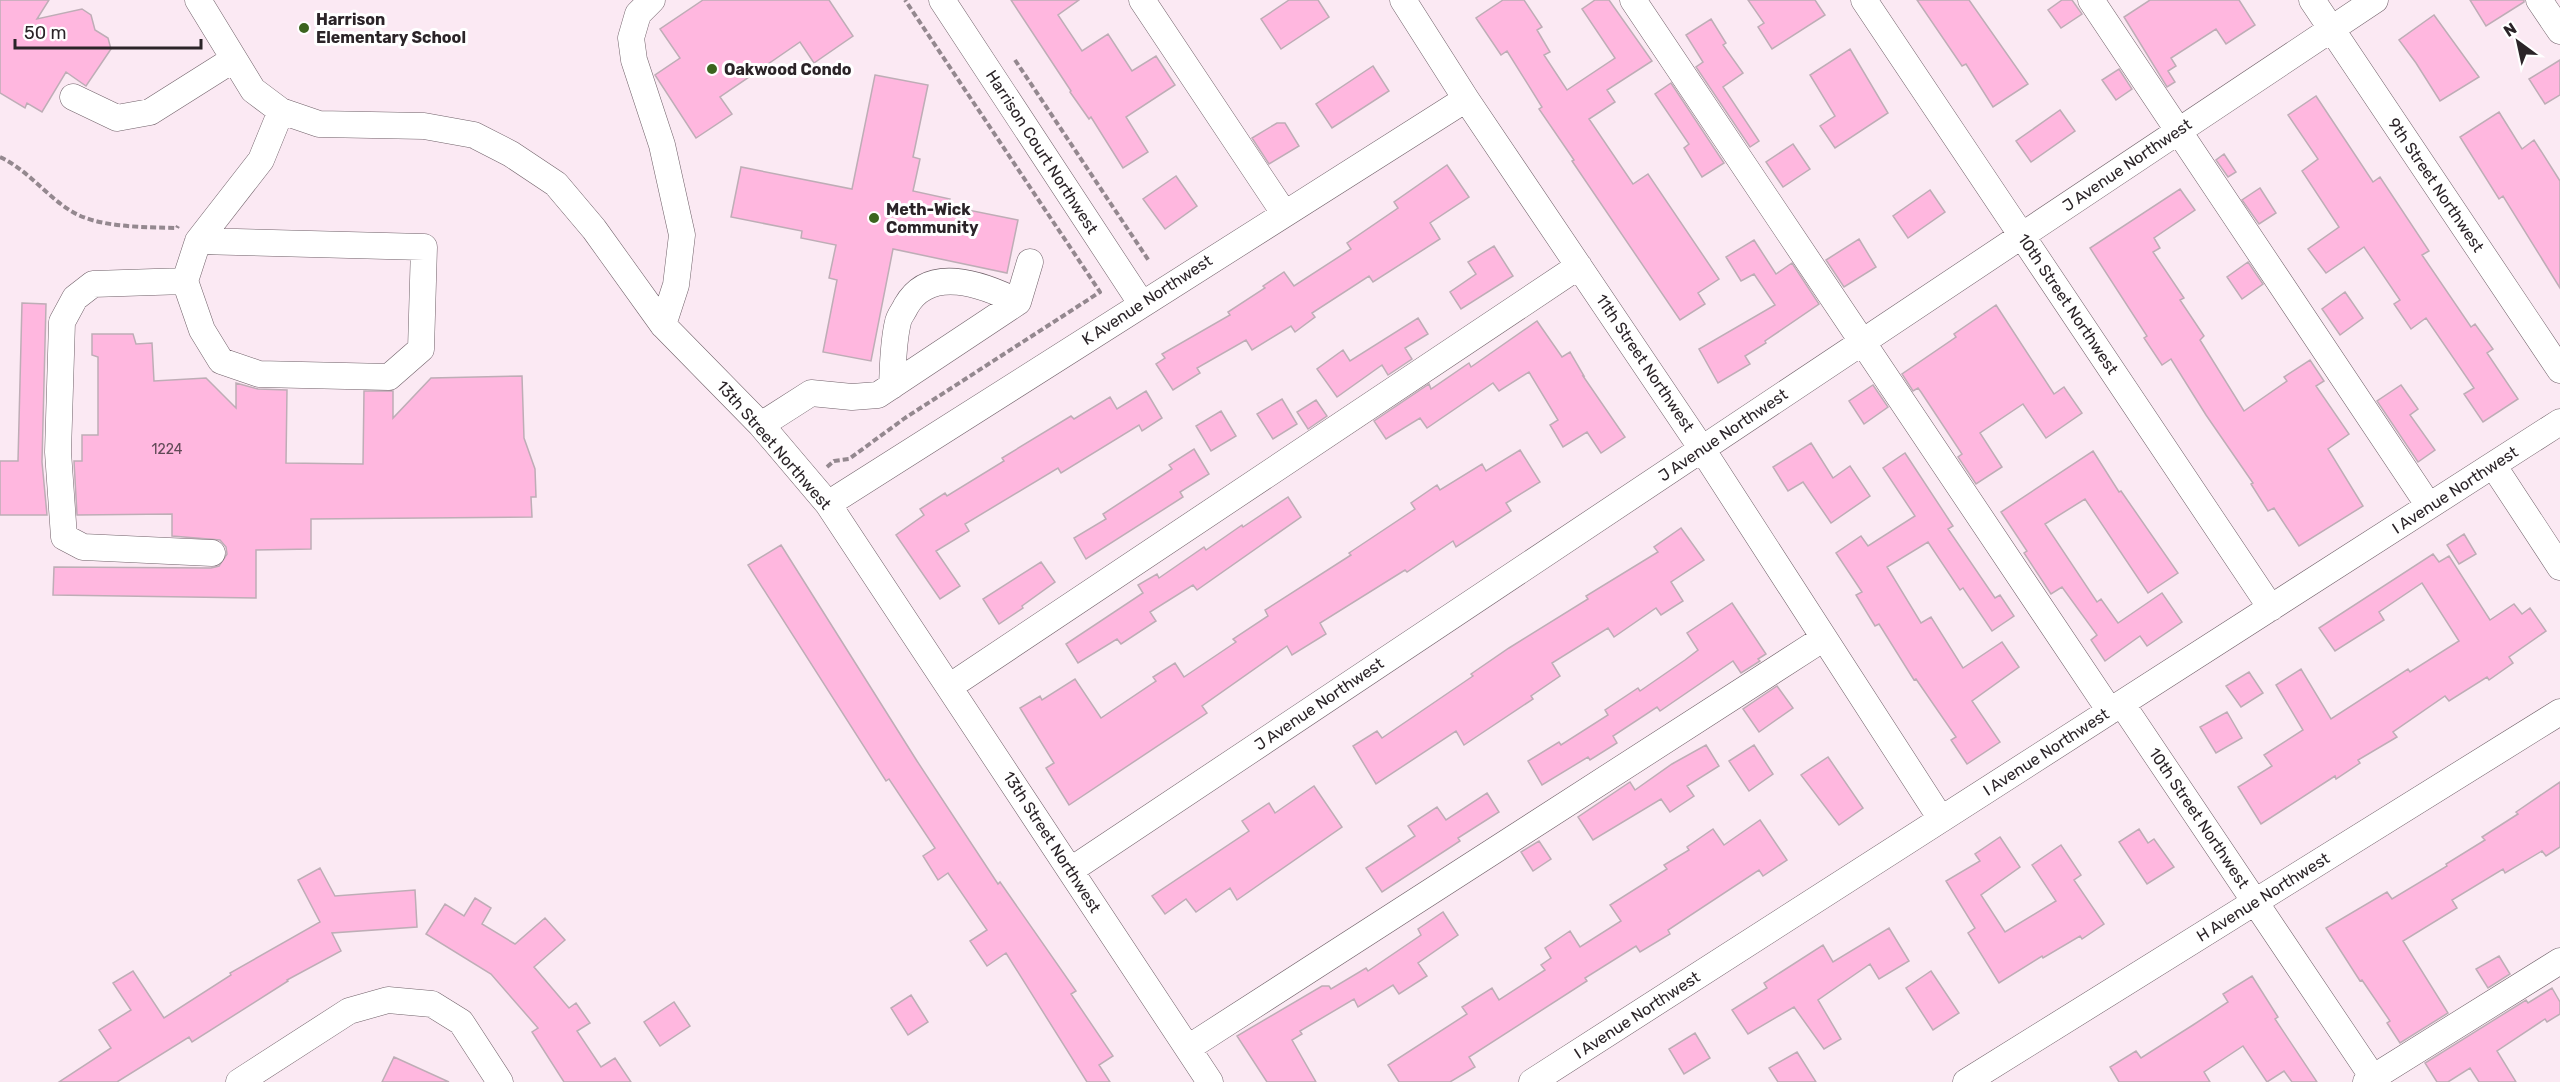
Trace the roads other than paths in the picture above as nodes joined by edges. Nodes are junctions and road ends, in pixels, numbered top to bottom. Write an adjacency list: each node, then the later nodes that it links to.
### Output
1 (198, 0): 14 (street, 13th Street Northwest)
2 (652, 0): 27 (street)
3 (942, 0): 26 (street, Harrison Court Northwest)
4 (1142, 0): 19 (street)
5 (1633, 0): 28 (street, 10th Street Northwest)
6 (1864, 0): 20 (street, 10th Street Northwest)
7 (2091, 0): 18 (street)
8 (2312, 0): 12 (street, 9th Street Northwest)
9 (2375, 0): 12 (street, J Avenue Northwest)
10 (2539, 0): 13 (street)
11 (1412, 3): 16 (street, 11th Street Northwest)
12 (2331, 29): 18 (street, J Avenue Northwest); 29 (street, 9th Street Northwest)
13 (2560, 31)
14 (234, 59): 15 (street); 17 (street, 13th Street Northwest)
15 (73, 98)
16 (1466, 99): 19 (street, K Avenue Northwest); 23 (street, 11th Street Northwest)
17 (281, 111): 21 (street); 27 (street, 13th Street Northwest)
18 (2178, 132): 20 (street, J Avenue Northwest); 36 (street)
19 (1284, 213): 26 (street, K Avenue Northwest)
20 (2022, 236): 28 (street, J Avenue Northwest); 39 (street, 10th Street Northwest)
21 (198, 241): 24 (street); 24 (street)
22 (1030, 262): 25 (street)
23 (1579, 266): 33 (street, 11th Street Northwest); 41 (street)
24 (185, 281): 37 (street)
25 (1018, 302): 30 (street); 30 (street)
26 (1141, 303): 35 (street, K Avenue Northwest)
27 (663, 325): 32 (street, 13th Street Northwest)
28 (1863, 342): 33 (street, J Avenue Northwest); 42 (street, 10th Street Northwest)
29 (2560, 370)
30 (892, 386): 32 (street)
31 (2560, 422): 34 (street, I Avenue Northwest)
32 (761, 425): 35 (street, 13th Street Northwest)
33 (1702, 449): 40 (street, 11th Street Northwest); 45 (street, J Avenue Northwest)
34 (2493, 465): 36 (street, I Avenue Northwest); 38 (street)
35 (828, 504): 41 (street, 13th Street Northwest)
36 (2429, 506): 39 (street, I Avenue Northwest)
37 (212, 553)
38 (2560, 567)
39 (2271, 608): 42 (street, I Avenue Northwest)
40 (1824, 638): 44 (street, 11th Street Northwest); 48 (street)
41 (949, 687): 45 (street, 13th Street Northwest)
42 (2116, 707): 44 (street, I Avenue Northwest); 46 (street, 10th Street Northwest)
43 (2560, 712): 46 (street, H Avenue Northwest)
44 (1941, 819): 53 (street, I Avenue Northwest)
45 (1071, 870): 48 (street, 13th Street Northwest)
46 (2255, 902): 49 (street, 10th Street Northwest); 54 (street, H Avenue Northwest)
47 (2560, 961): 49 (street)
48 (1188, 1048): 52 (street, 13th Street Northwest)
49 (2372, 1080)
50 (239, 1082): 51 (street)
51 (500, 1082)
52 (1210, 1082)
53 (1532, 1082)
54 (1966, 1082)

